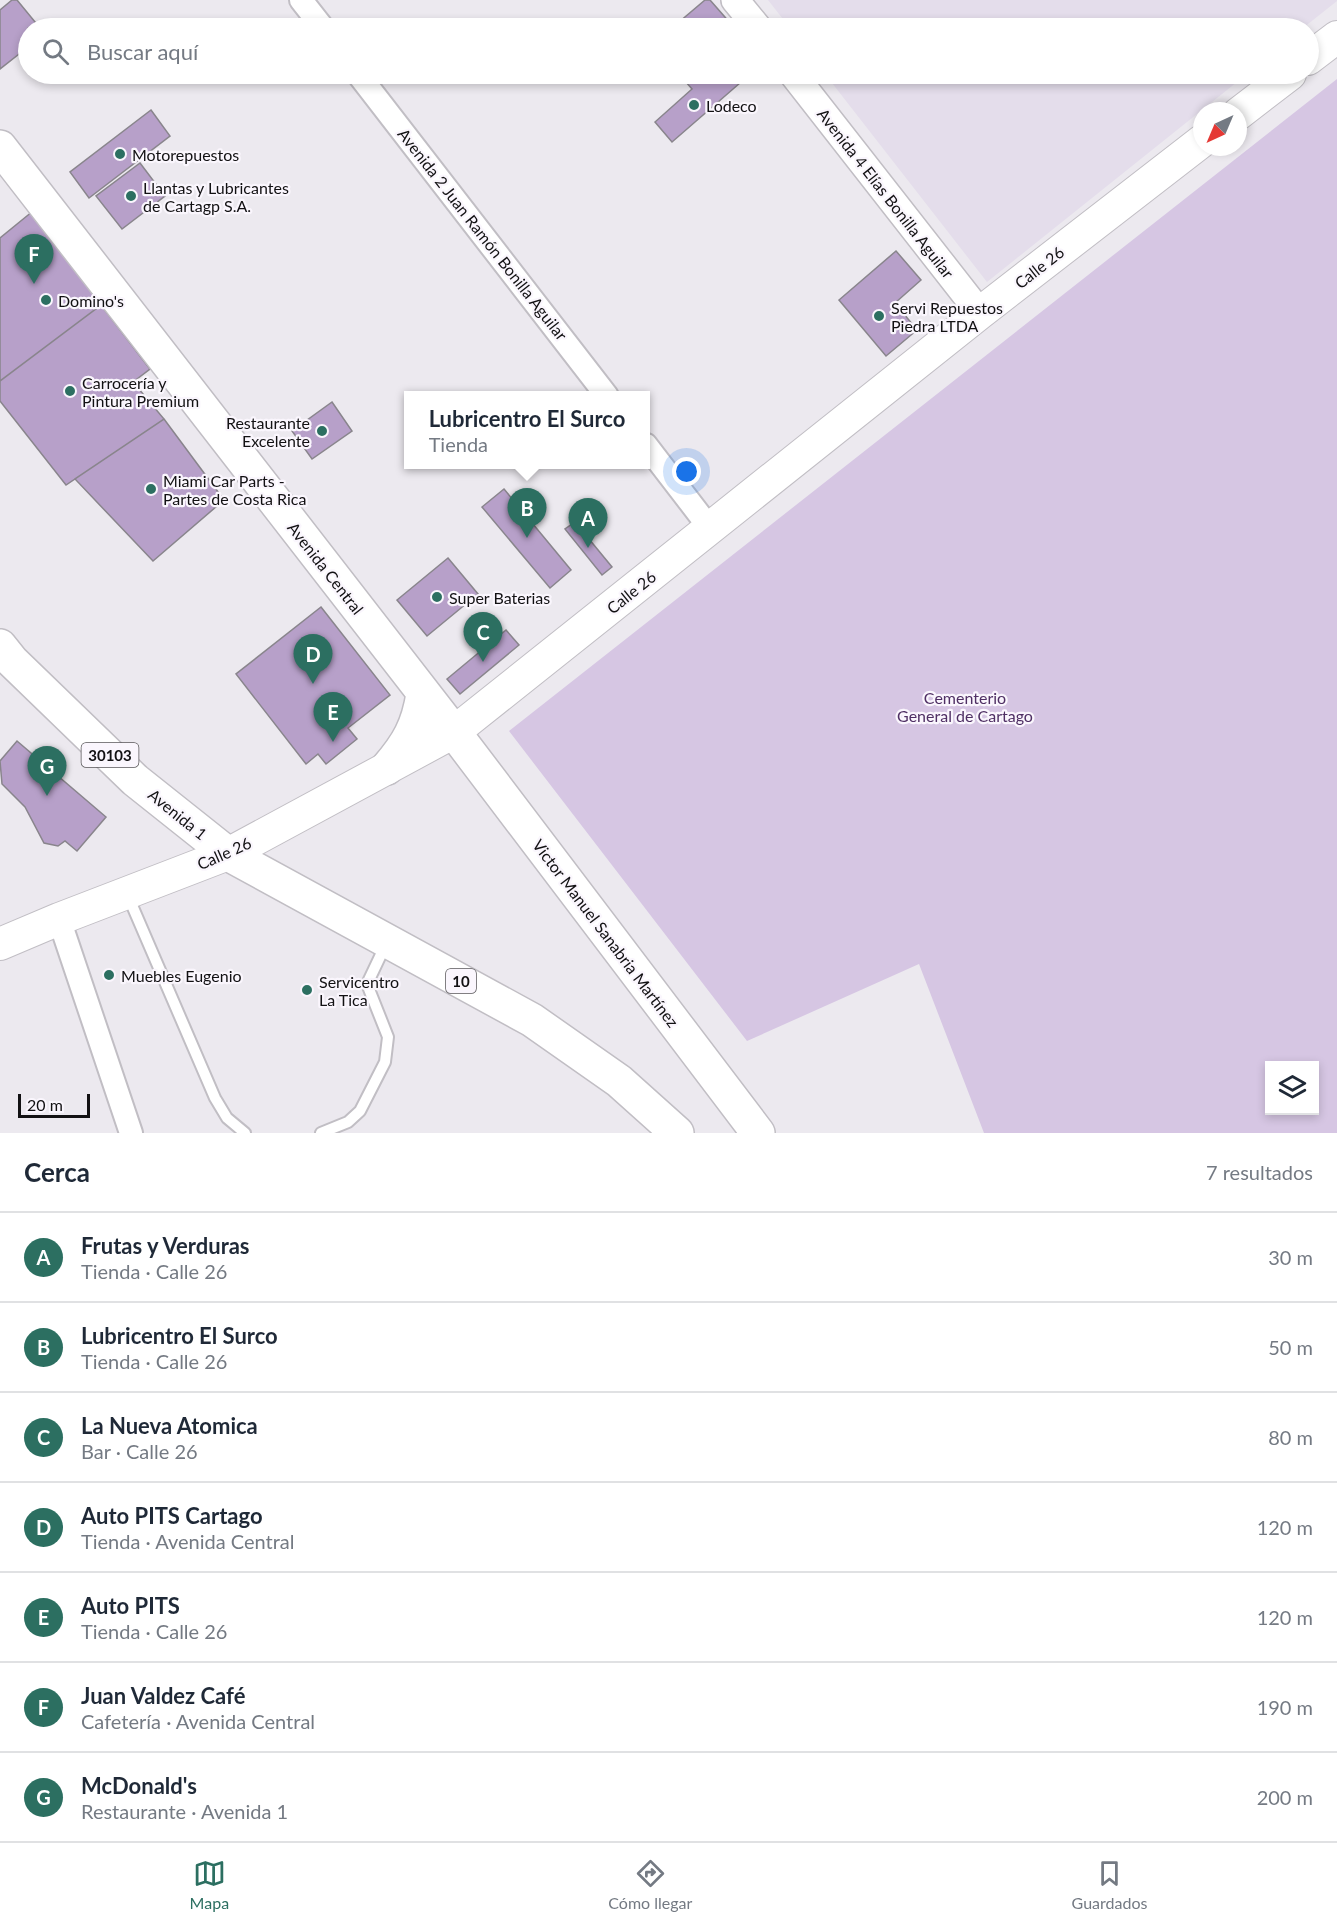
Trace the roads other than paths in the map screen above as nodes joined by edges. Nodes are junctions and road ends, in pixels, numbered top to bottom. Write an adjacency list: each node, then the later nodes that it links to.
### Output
1 (301, 0): 3 (street)
2 (735, 0): 4 (street)
3 (315, 18)
4 (750, 18)
5 (1337, 37): 6 (main road)
6 (1319, 51)
7 (366, 84): 14 (street, Avenida 2 Juan Ramón Bonilla Aguilar)
8 (801, 84): 13 (street, Avenida 4 Elías Bonilla Aguilar)
9 (1277, 84): 10 (main road)
10 (1247, 107)
11 (0, 147): 18 (main road, Avenida Central)
12 (1193, 148): 13 (main road, Calle 26)
13 (980, 313): 16 (main road, Calle 26)
14 (604, 391)
15 (650, 451): 16 (street)
16 (710, 527): 19 (main road, Calle 26)
17 (0, 646): 21 (main road, Avenida 1 / 30103)
18 (423, 694): 19 (main road, Avenida Central); 20 (main road)
19 (454, 732): 20 (main road, Calle 26); 30 (main road, Victor Manuel Sanabria Martínez)
20 (387, 768): 21 (main road, Calle 26)
21 (228, 854): 22 (main road, Calle 26); 24 (main road, 10)
22 (126, 893): 23 (main road, Calle 26); 27 (lane)
23 (59, 919): 25 (main road, Calle 26); 26 (street)
24 (387, 942): 28 (lane); 29 (main road, 10)
25 (0, 944)
26 (131, 1133)
27 (245, 1133)
28 (321, 1133)
29 (677, 1133)
30 (758, 1133)

